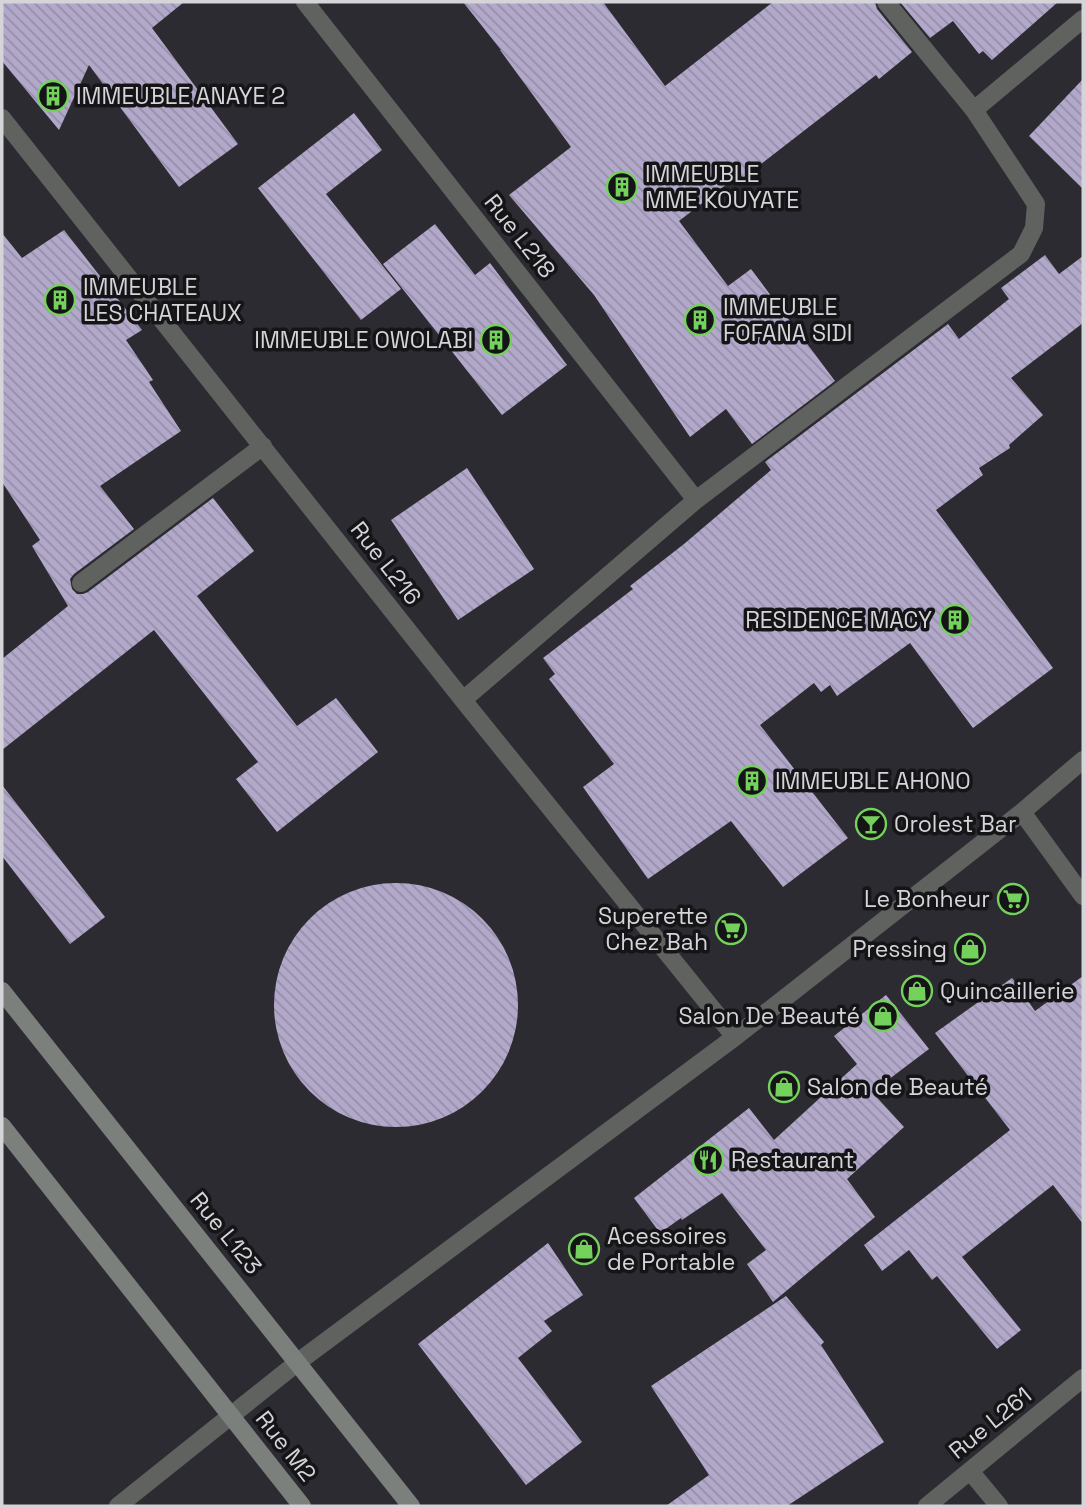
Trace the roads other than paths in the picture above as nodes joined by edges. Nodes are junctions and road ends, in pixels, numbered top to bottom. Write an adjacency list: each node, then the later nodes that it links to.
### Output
1 (305, 2): 7 (street, Rue L218)
2 (886, 2): 4 (street)
3 (1083, 19): 4 (street)
4 (974, 110): 7 (street)
5 (2, 118): 6 (street, Rue L216)
6 (263, 446): 8 (street); 9 (street, Rue L216)
7 (696, 500): 9 (street)
8 (81, 583)
9 (463, 700): 14 (street, Rue L216)
10 (1083, 760): 11 (street)
11 (1022, 812): 12 (street); 14 (street)
12 (1083, 896)
13 (2, 990): 16 (main road, Rue L123)
14 (735, 1037): 16 (street)
15 (2, 1126): 18 (main road)
16 (299, 1362): 18 (street); 22 (main road, Rue L123)
17 (1083, 1378): 19 (street, Rue L261)
18 (231, 1415): 20 (street); 21 (main road, Rue M2)
19 (970, 1471): 23 (street, Rue L261); 24 (street)
20 (118, 1506)
21 (302, 1506)
22 (411, 1506)
23 (927, 1506)
24 (999, 1506)

